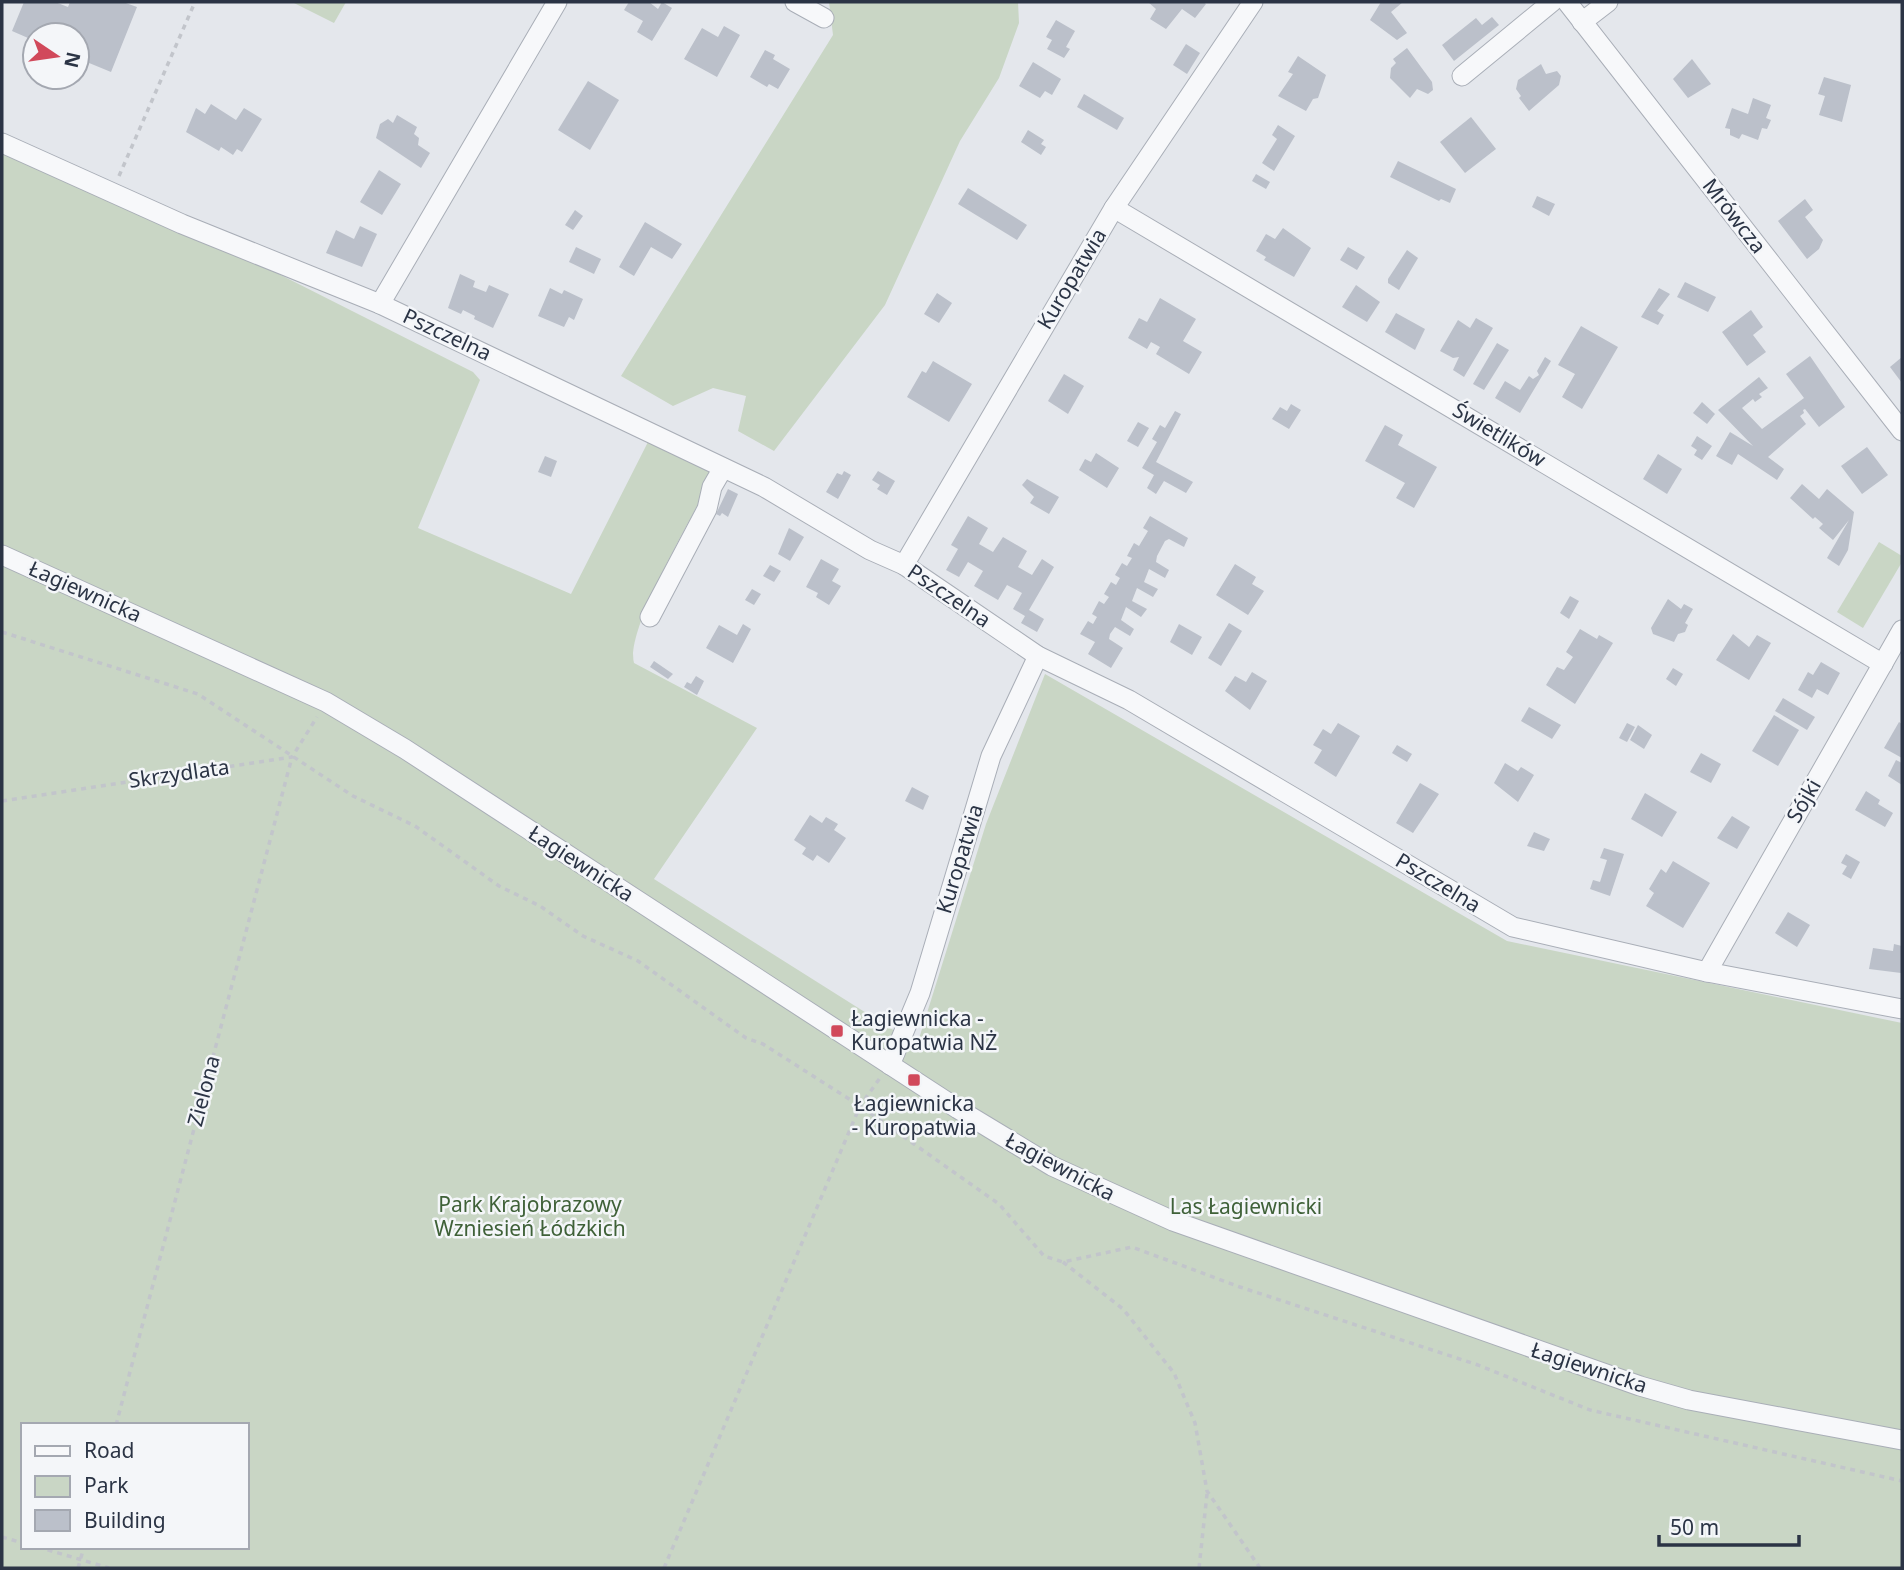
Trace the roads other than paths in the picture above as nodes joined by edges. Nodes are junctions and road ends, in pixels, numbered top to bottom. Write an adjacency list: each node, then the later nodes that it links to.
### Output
1 (557, 2): 12 (street)
2 (795, 2): 7 (street)
3 (1253, 2): 11 (street, Kuropatwia)
4 (1552, 2): 9 (street)
5 (1567, 2): 8 (street, Mrówcza)
6 (1608, 2): 8 (street)
7 (824, 18)
8 (1582, 22): 13 (street, Mrówcza)
9 (1462, 76)
10 (2, 143): 12 (street, Pszczelna)
11 (1114, 208): 16 (street, Kuropatwia); 20 (street, Świetlików)
12 (380, 304): 14 (street, Pszczelna)
13 (1902, 431)
14 (723, 468): 16 (street, Pszczelna); 17 (street)
15 (2, 555): 23 (street, Łagiewnicka)
16 (904, 565): 19 (street, Pszczelna)
17 (650, 617)
18 (1902, 630): 20 (street, Sójki)
19 (1038, 656): 21 (street, Pszczelna); 23 (street, Kuropatwia)
20 (1883, 664): 21 (street, Sójki)
21 (1707, 972): 22 (street, Pszczelna)
22 (1902, 1009)
23 (890, 1065): 24 (street, Łagiewnicka)
24 (1902, 1440)

